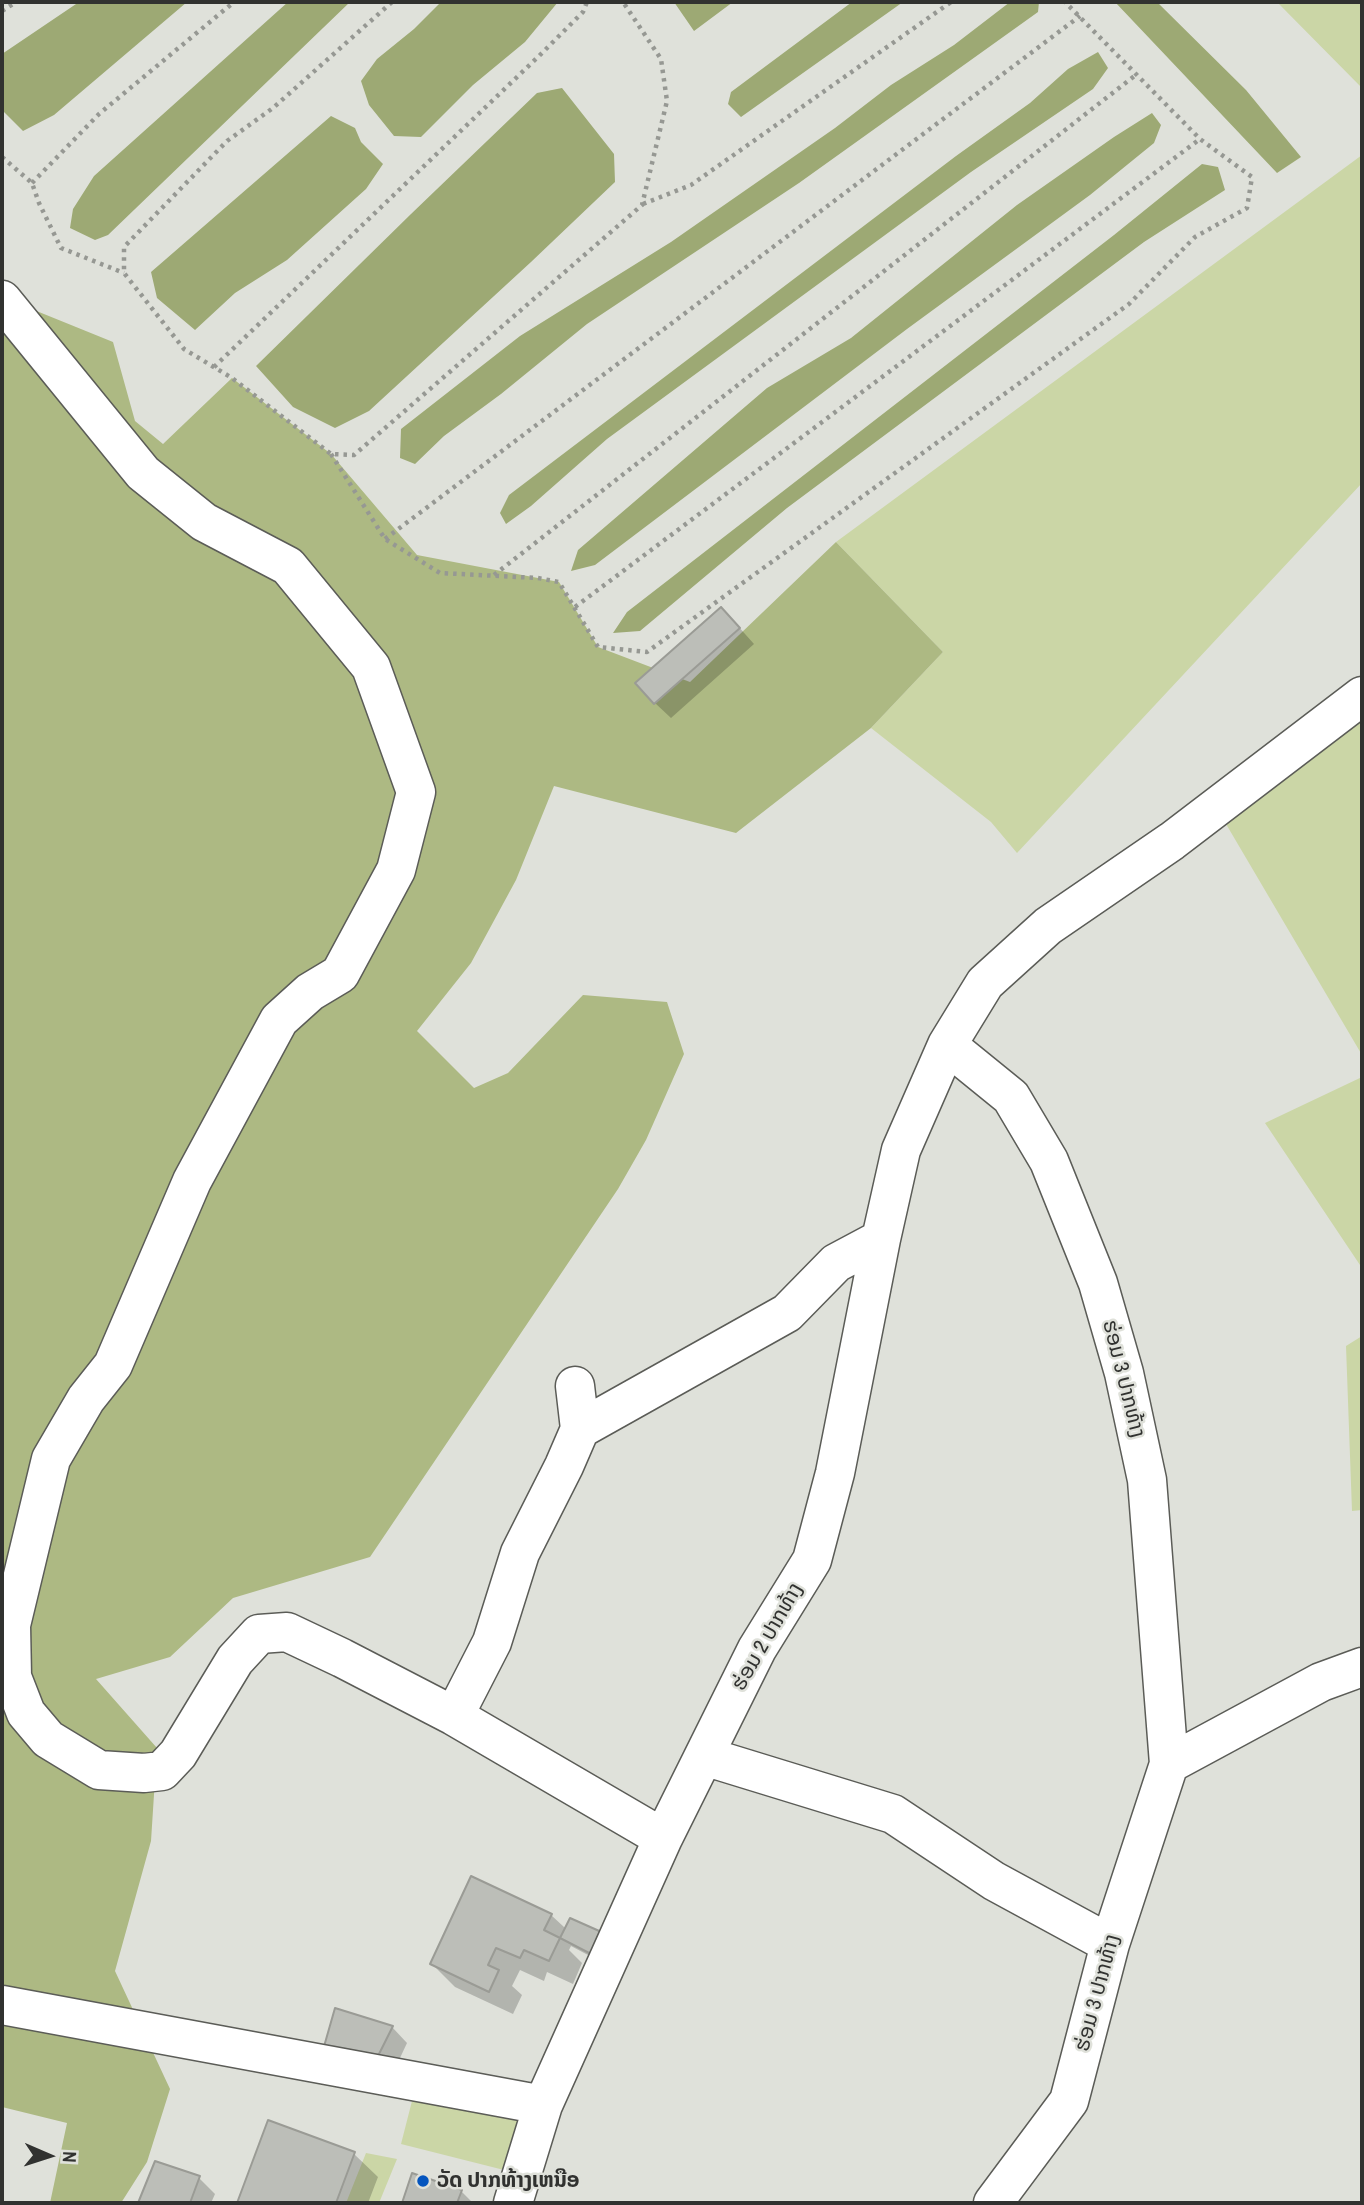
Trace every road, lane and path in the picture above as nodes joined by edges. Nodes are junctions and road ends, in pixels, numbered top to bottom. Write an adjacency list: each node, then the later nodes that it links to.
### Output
1 (16, 2): 8 (path)
2 (234, 2): 13 (path)
3 (392, 2): 15 (path)
4 (587, 2): 17 (path)
5 (623, 2): 14 (path)
6 (951, 2): 14 (path)
7 (1065, 2): 9 (path)
8 (2, 12)
9 (1080, 16): 10 (path); 19 (path)
10 (1137, 75): 11 (path); 20 (path)
11 (1200, 139): 21 (path); 21 (path)
12 (2, 157): 13 (path)
13 (33, 183): 15 (path)
14 (642, 205): 18 (path)
15 (124, 273): 17 (path)
16 (2, 300): 28 (street)
17 (214, 367): 18 (path)
18 (331, 454): 19 (path)
19 (385, 539): 20 (path)
20 (493, 576): 21 (path)
21 (575, 607)
22 (1362, 696): 23 (street, ຮ່ອມ 2 ປາກທ້າງ)
23 (947, 1045): 24 (street, ຮ່ອມ 2 ປາກທ້າງ); 30 (street, ຮ່ອມ 3 ປາກທ້າງ)
24 (881, 1239): 26 (street); 29 (street, ຮ່ອມ 2 ປາກທ້າງ)
25 (575, 1386): 26 (street)
26 (580, 1429): 28 (street)
27 (1362, 1667): 30 (street)
28 (454, 1716): 31 (street)
29 (704, 1756): 31 (street, ຮ່ອມ 2 ປາກທ້າງ); 32 (street)
30 (1169, 1764): 32 (street, ຮ່ອມ 3 ປາກທ້າງ)
31 (663, 1838): 34 (street, ຮ່ອມ 2 ປາກທ້າງ)
32 (1110, 1944): 36 (street, ຮ່ອມ 3 ປາກທ້າງ)
33 (2, 2005): 34 (street)
34 (543, 2105): 35 (street, ຮ່ອມ 2 ປາກທ້າງ)
35 (513, 2203)
36 (993, 2203)

